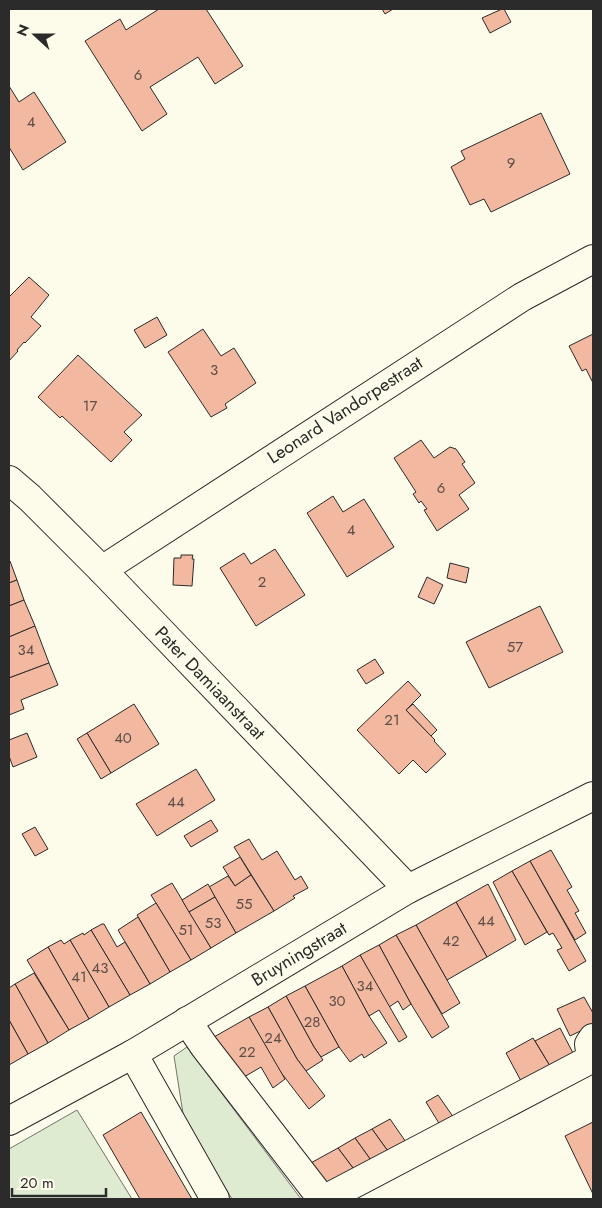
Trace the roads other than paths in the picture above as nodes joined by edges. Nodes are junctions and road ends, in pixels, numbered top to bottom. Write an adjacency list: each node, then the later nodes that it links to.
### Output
1 (593, 259): 3 (street, Leonard Vandorpestraat)
2 (9, 480): 3 (street, Pater Damiaanstraat)
3 (102, 570): 5 (street, Pater Damiaanstraat)
4 (593, 796): 5 (street, Bruyningstraat)
5 (408, 889): 6 (street, Bruyningstraat)
6 (187, 1021): 8 (street, Bruyningstraat); 11 (street)
7 (593, 1038): 11 (street)
8 (133, 1054): 9 (street, Bruyningstraat); 10 (street)
9 (9, 1121)
10 (215, 1199)
11 (324, 1199)

